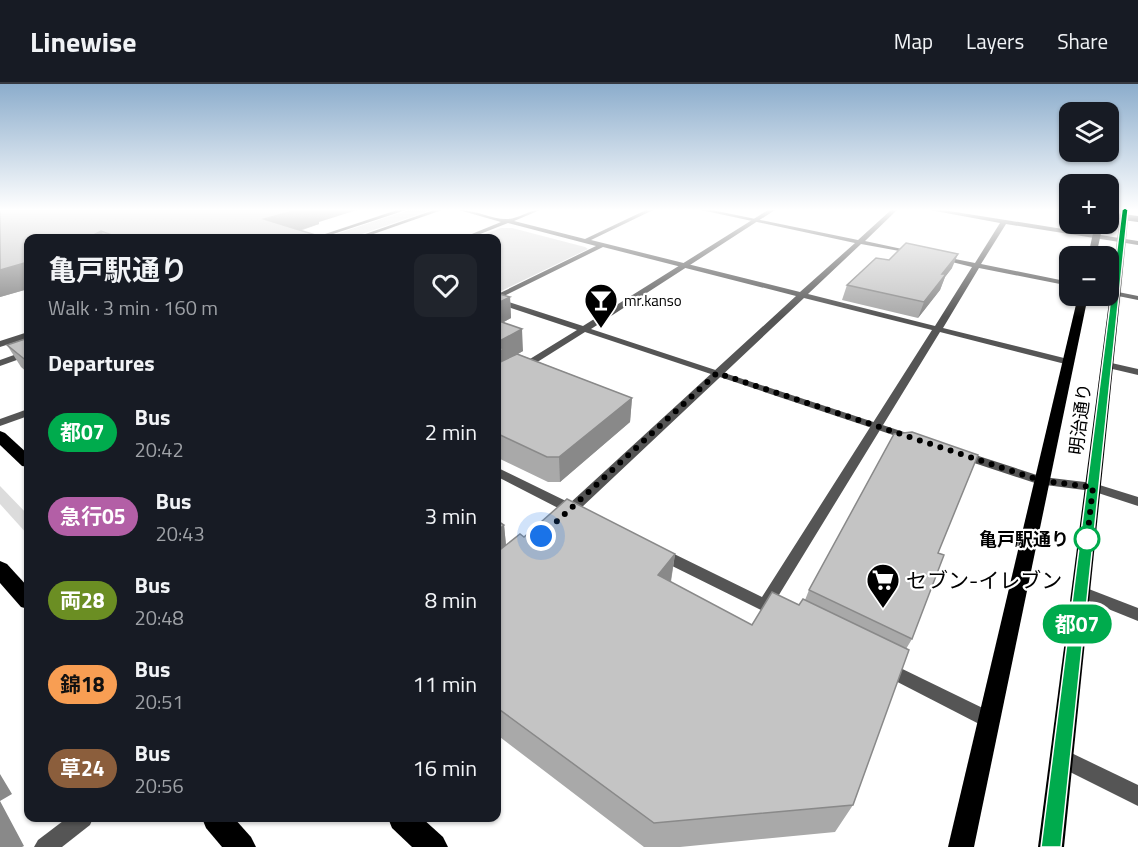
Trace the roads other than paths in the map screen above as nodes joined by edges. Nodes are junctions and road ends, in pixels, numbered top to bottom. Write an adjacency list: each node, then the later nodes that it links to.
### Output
1 (602, 246): 16 (street)
2 (605, 246): 10 (street)
3 (716, 246): 10 (street)
4 (856, 246): 15 (street)
5 (877, 246): 8 (street)
6 (990, 246): 11 (street)
7 (1124, 246): 12 (main road, 明治通り)
8 (918, 254)
9 (930, 256): 11 (street)
10 (685, 266): 15 (street); 21 (street)
11 (977, 266): 13 (street); 22 (street)
12 (1119, 266)
13 (1059, 282)
14 (1119, 294): 17 (street)
15 (802, 295): 22 (street); 30 (street)
16 (501, 296)
17 (1138, 298)
18 (501, 301): 21 (street)
19 (1081, 306): 26 (main road, 明治通り)
20 (1111, 306): 28 (main road, 明治通り)
21 (585, 329): 30 (street); 31 (street)
22 (937, 329): 26 (street); 34 (street)
23 (24, 336): 24 (street)
24 (0, 344)
25 (24, 354): 27 (street)
26 (1069, 362): 40 (main road, 明治通り)
27 (0, 363)
28 (1107, 364): 29 (street); 41 (main road, 明治通り)
29 (1138, 372)
30 (717, 373): 34 (street); 43 (street)
31 (501, 382)
32 (24, 414): 33 (street)
33 (0, 423)
34 (876, 426): 36 (street); 50 (street)
35 (0, 436): 38 (highway)
36 (921, 441)
37 (954, 452): 40 (street)
38 (24, 458)
39 (501, 474): 43 (street)
40 (1042, 481): 41 (street); 54 (main road, 明治通り)
41 (1093, 487): 42 (street); 48 (main road, 明治通り)
42 (1138, 501)
43 (571, 509): 44 (street); 45 (street)
44 (593, 519)
45 (555, 524)
46 (646, 546): 50 (street)
47 (0, 569): 49 (highway)
48 (1081, 592): 51 (street); 55 (main road, 明治通り)
49 (24, 596)
50 (764, 606): 52 (street)
51 (1138, 615)
52 (792, 620)
53 (872, 660): 54 (street)
54 (989, 720): 63 (main road, 明治通り)
55 (1061, 757): 56 (street); 64 (main road, 明治通り)
56 (1138, 796)
57 (78, 822): 60 (street)
58 (219, 822): 61 (highway)
59 (406, 822): 62 (highway)
60 (45, 847)
61 (241, 847)
62 (433, 847)
63 (961, 847)
64 (1051, 847)

